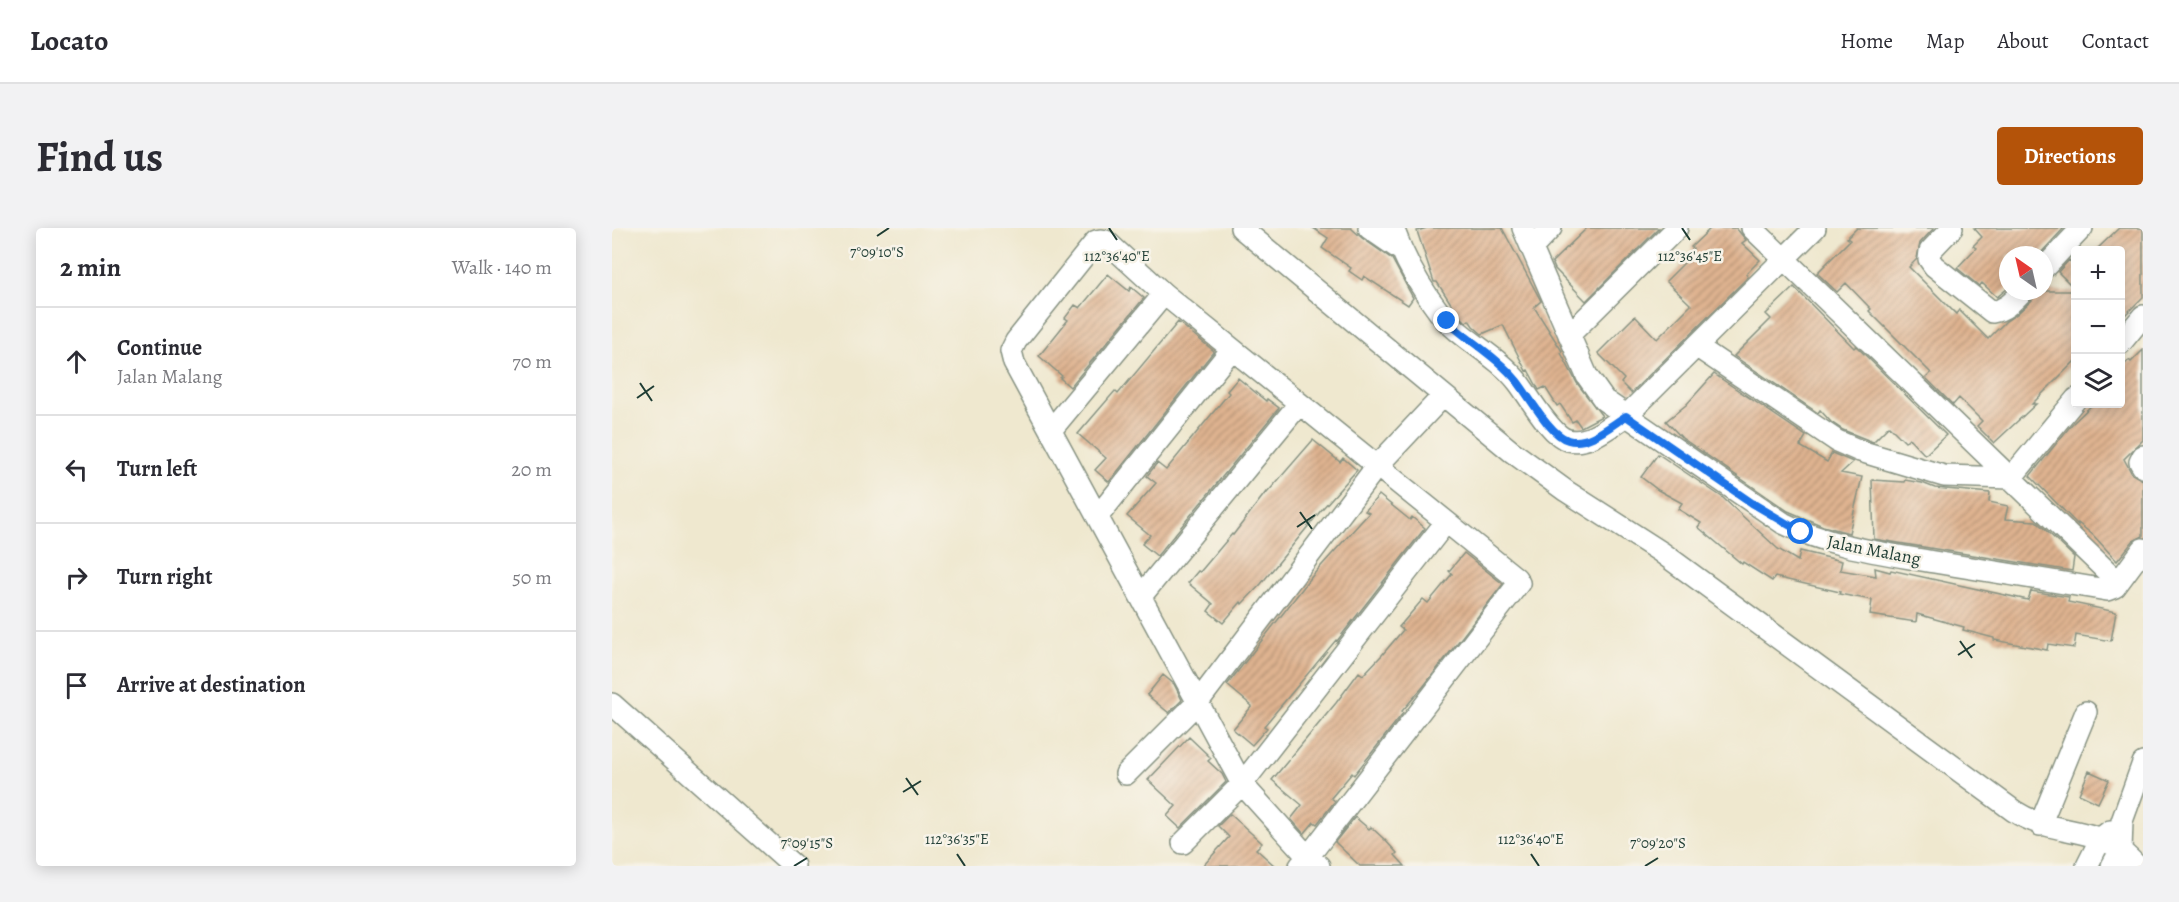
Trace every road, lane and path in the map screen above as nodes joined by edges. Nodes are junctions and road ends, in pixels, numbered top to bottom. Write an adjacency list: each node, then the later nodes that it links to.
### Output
1 (1241, 228): 22 (street)
2 (1369, 228): 12 (street)
3 (1393, 228): 12 (street)
4 (1523, 228): 11 (street, Jalan Malang)
5 (1551, 228): 11 (street)
6 (1677, 228): 18 (street)
7 (1752, 228): 14 (street)
8 (1815, 228): 14 (street)
9 (1952, 228): 16 (street)
10 (2082, 228): 13 (street)
11 (1532, 248): 18 (street, Jalan Malang)
12 (1401, 250): 25 (street)
13 (2053, 259)
14 (1784, 260): 20 (street); 27 (street)
15 (1164, 294): 21 (street); 26 (street); 26 (street)
16 (2015, 300)
17 (2143, 316): 19 (street)
18 (1569, 334): 25 (street, Jalan Malang)
19 (2125, 339)
20 (1696, 346): 25 (street); 31 (street)
21 (1232, 349): 23 (street); 33 (street)
22 (1443, 396): 29 (street); 45 (street)
23 (1299, 404): 29 (street); 37 (street)
24 (2071, 405): 32 (street)
25 (1626, 416): 36 (street, Jalan Malang)
26 (1051, 430): 33 (street)
27 (1979, 449): 31 (street); 32 (street)
28 (2143, 456): 30 (street)
29 (1377, 466): 34 (street); 38 (street)
30 (2143, 467)
31 (1966, 478): 32 (street)
32 (2011, 478): 36 (street)
33 (1098, 516): 37 (street)
34 (1446, 522): 43 (street); 49 (street)
35 (2143, 549): 36 (street)
36 (2118, 582)
37 (1141, 596): 38 (street)
38 (1198, 702): 42 (street); 43 (street)
39 (612, 704): 50 (street)
40 (2086, 712): 45 (street)
41 (2143, 763): 44 (street)
42 (1126, 774)
43 (1242, 784): 47 (street); 49 (street)
44 (2122, 821): 46 (street); 48 (street)
45 (2040, 825): 46 (street)
46 (2101, 838): 48 (street); 51 (street)
47 (1183, 843)
48 (2116, 858): 52 (street)
49 (1309, 863)
50 (795, 866)
51 (2086, 866)
52 (2137, 866)

